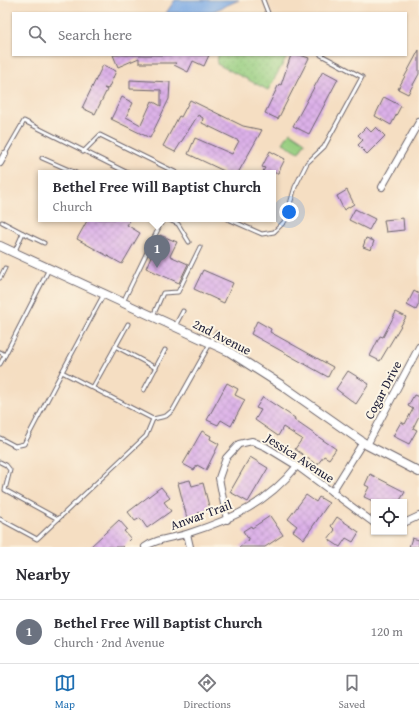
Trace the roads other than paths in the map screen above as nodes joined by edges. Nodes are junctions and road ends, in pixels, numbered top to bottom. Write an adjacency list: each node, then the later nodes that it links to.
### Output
1 (263, 0): 2 (lane)
2 (268, 12)
3 (323, 56): 16 (lane)
4 (419, 122): 12 (street)
5 (83, 152): 6 (lane); 10 (lane); 11 (lane)
6 (5, 154): 8 (street)
7 (42, 158): 9 (lane)
8 (0, 163)
9 (69, 170)
10 (122, 170)
11 (171, 170)
12 (382, 187)
13 (2, 222): 17 (lane)
14 (162, 222): 27 (lane)
15 (174, 222): 18 (lane)
16 (235, 222)
17 (23, 233): 19 (lane); 22 (lane)
18 (189, 242)
19 (44, 243)
20 (0, 246): 22 (street, 2nd Avenue)
21 (200, 247): 29 (lane)
22 (14, 252): 24 (street, 2nd Avenue)
23 (5, 268): 25 (lane)
24 (49, 268): 26 (street, 2nd Avenue); 38 (lane)
25 (0, 278)
26 (104, 294): 27 (street, 2nd Avenue); 41 (lane)
27 (123, 302): 29 (street, 2nd Avenue)
28 (182, 311): 31 (lane)
29 (153, 316): 31 (street, 2nd Avenue)
30 (128, 324): 34 (lane)
31 (175, 326): 33 (street, 2nd Avenue)
32 (216, 333): 33 (lane)
33 (210, 343): 44 (lane); 46 (street, 2nd Avenue)
34 (115, 346): 40 (lane); 42 (lane)
35 (419, 347): 46 (street, Cogar Drive)
36 (165, 350): 40 (lane)
37 (0, 352): 38 (lane)
38 (5, 355): 39 (lane)
39 (0, 364)
40 (156, 368): 43 (lane)
41 (62, 372): 42 (lane); 45 (lane)
42 (93, 388): 44 (lane)
43 (144, 390)
44 (153, 419): 52 (lane)
45 (0, 438)
46 (365, 443): 49 (street, 2nd Avenue); 50 (street, Cogar Drive)
47 (0, 462): 52 (lane)
48 (297, 466): 50 (street, Jessica Avenue); 54 (street, Anwar Trail); 54 (street, Jessica Avenue)
49 (419, 472)
50 (332, 492): 55 (street, Jessica Avenue)
51 (419, 516): 56 (street)
52 (58, 519): 53 (lane)
53 (0, 520)
54 (227, 520): 57 (street, Anwar Trail)
55 (371, 521)
56 (407, 522)
57 (187, 534): 58 (street, Anwar Trail); 59 (street)
58 (145, 547)
59 (190, 547)

